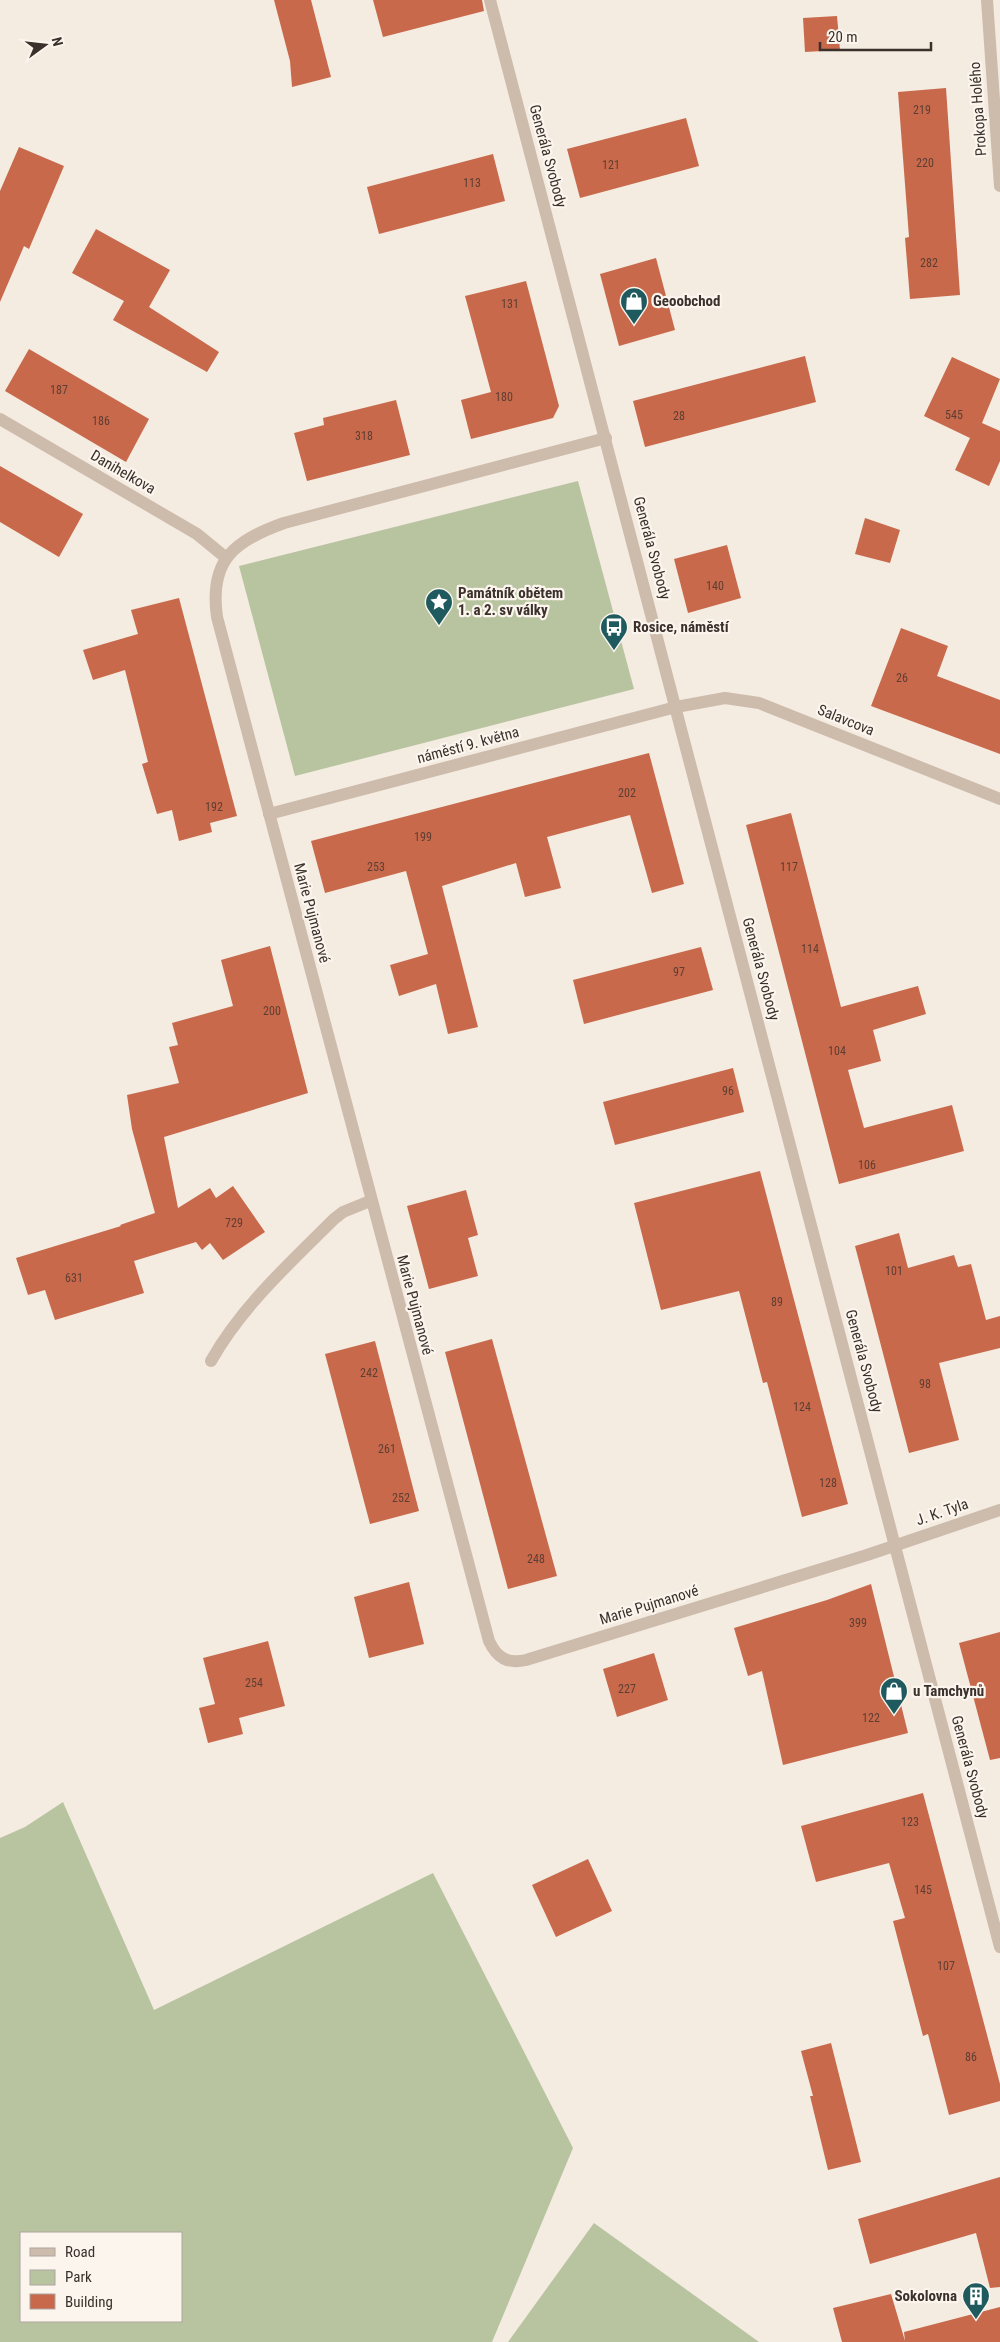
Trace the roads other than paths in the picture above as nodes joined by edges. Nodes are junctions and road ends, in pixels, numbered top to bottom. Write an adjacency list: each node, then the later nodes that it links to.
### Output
1 (490, 0): 5 (street, Generála Svobody)
2 (987, 0): 3 (street, Prokopa Holého)
3 (1000, 186)
4 (0, 419): 6 (street, Danihelkova)
5 (606, 438): 6 (street); 7 (street, Generála Svobody)
6 (225, 557): 9 (street, Marie Pujmanové)
7 (676, 707): 8 (street, Salavcova); 9 (street, náměstí 9. května); 13 (street, Generála Svobody)
8 (1000, 800)
9 (269, 814): 10 (street, Marie Pujmanové)
10 (370, 1201): 11 (street); 13 (street, Marie Pujmanové)
11 (210, 1361)
12 (1000, 1510): 13 (street, J. K. Tyla)
13 (895, 1546): 14 (street, Generála Svobody)
14 (1000, 1947)

